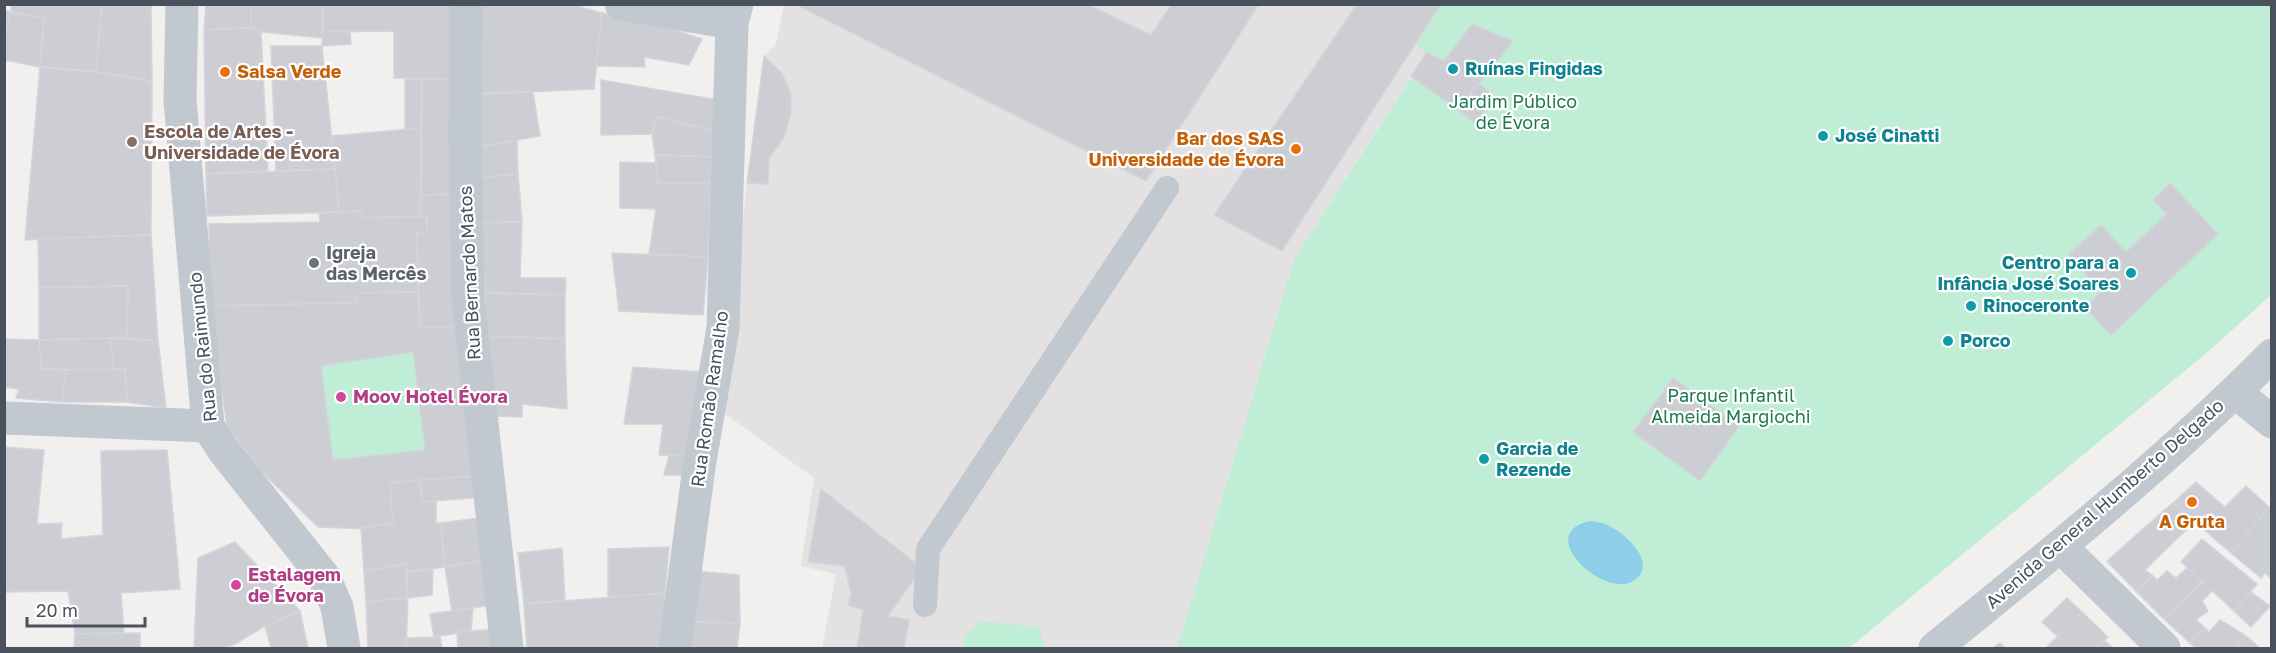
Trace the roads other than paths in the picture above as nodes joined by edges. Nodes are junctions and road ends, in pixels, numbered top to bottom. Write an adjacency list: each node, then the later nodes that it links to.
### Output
1 (182, 4): 10 (street, Rua do Raimundo)
2 (466, 4): 14 (street, Rua Bernardo Matos)
3 (621, 4): 4 (street)
4 (735, 14): 15 (street, Rua Romão Ramalho)
5 (1167, 188): 12 (street)
6 (2271, 355): 7 (street, Avenida General Humberto Delgado)
7 (2235, 392): 9 (street); 11 (street, Avenida General Humberto Delgado)
8 (4, 418): 10 (street)
9 (2271, 422)
10 (208, 426): 13 (street, Rua do Raimundo)
11 (2061, 547): 16 (street, Avenida General Humberto Delgado); 17 (street)
12 (925, 605)
13 (344, 648)
14 (507, 648)
15 (675, 648)
16 (1935, 648)
17 (2164, 648)

